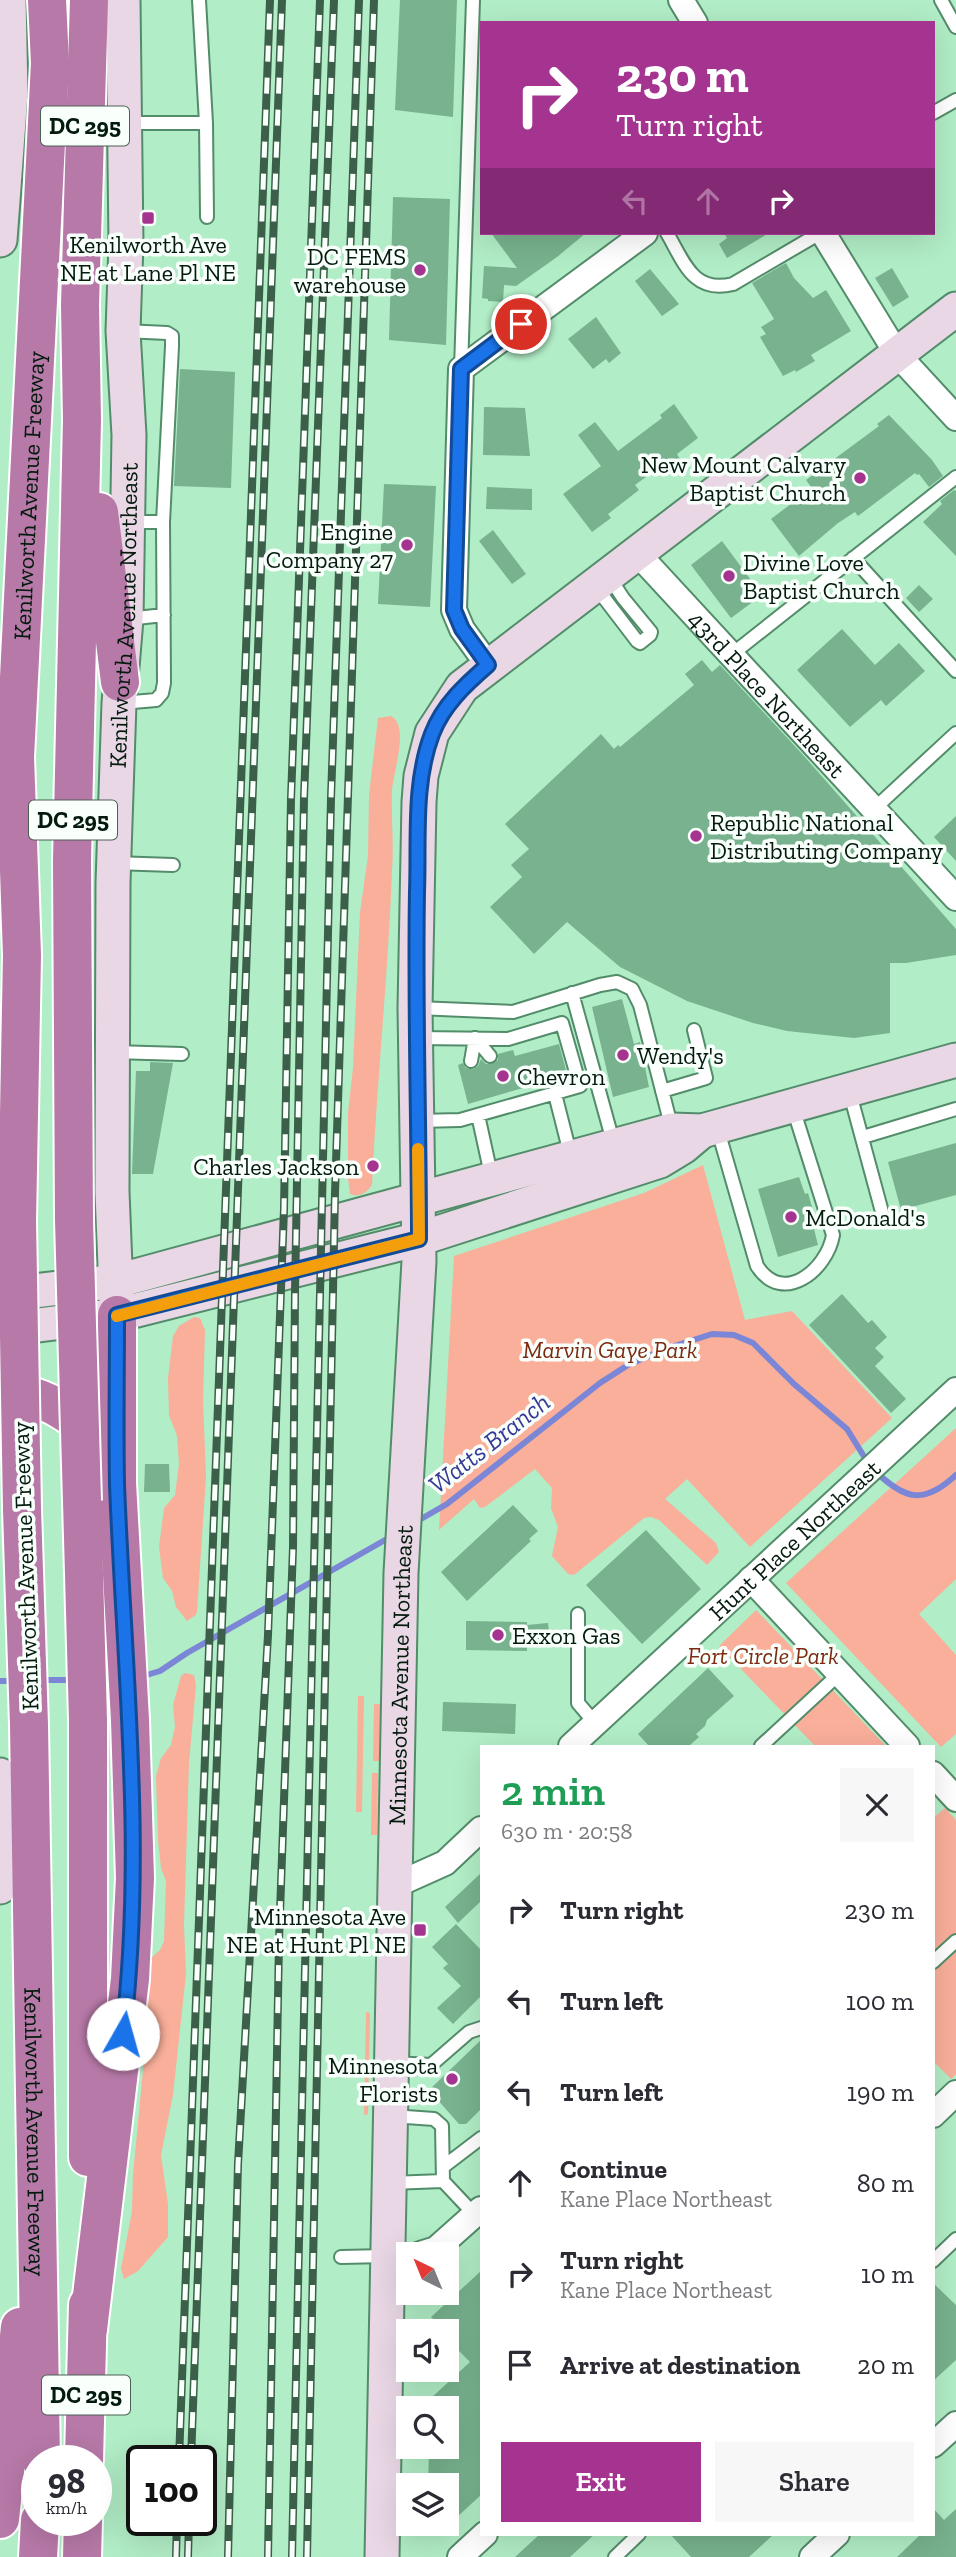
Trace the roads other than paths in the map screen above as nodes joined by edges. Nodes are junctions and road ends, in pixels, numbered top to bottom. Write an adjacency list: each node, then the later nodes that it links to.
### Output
1 (9, 0): 20 (main road)
2 (47, 0): 40 (highway, Kenilworth Avenue Freeway / DC 295)
3 (89, 0): 26 (highway, Kenilworth Avenue Freeway / DC 295)
4 (123, 0): 13 (main road, Kenilworth Avenue Northeast)
5 (199, 0): 14 (lane)
6 (473, 0): 24 (lane)
7 (681, 0): 9 (street)
8 (940, 0): 10 (lane)
9 (694, 21)
10 (956, 27)
11 (956, 100): 12 (lane)
12 (935, 112)
13 (126, 123): 14 (lane); 22 (main road, Kenilworth Avenue Northeast)
14 (206, 123): 15 (lane)
15 (207, 217)
16 (642, 235): 24 (street)
17 (668, 235): 18 (lane)
18 (819, 235)
19 (823, 235): 23 (street)
20 (0, 240)
21 (956, 309): 23 (main road, Minnesota Avenue Northeast)
22 (123, 331): 28 (main road, Kenilworth Avenue Northeast); 29 (lane)
23 (897, 354): 25 (street); 30 (main road, Minnesota Avenue Northeast)
24 (461, 369): 36 (street)
25 (956, 418)
26 (82, 421): 38 (highway); 105 (highway, Kenilworth Avenue Freeway / DC 295, bridge)
27 (956, 477): 31 (lane)
28 (128, 522): 29 (lane); 34 (main road, Kenilworth Avenue Northeast)
29 (163, 522): 33 (lane)
30 (637, 553): 32 (main road, Minnesota Avenue Northeast); 35 (street, 43rd Place Northeast)
31 (853, 558): 35 (lane); 37 (lane)
32 (601, 580): 32 (lane); 36 (main road, Minnesota Avenue Northeast)
33 (164, 615): 34 (lane); 38 (lane)
34 (126, 619): 38 (main road, Kenilworth Avenue Northeast)
35 (731, 654): 41 (street, 43rd Place Northeast)
36 (488, 665): 47 (main road, Minnesota Avenue Northeast)
37 (956, 671)
38 (120, 693): 43 (main road, Kenilworth Avenue Northeast)
39 (956, 733): 41 (lane)
40 (15, 757): 42 (highway); 96 (highway, Kenilworth Avenue Freeway / DC 295, bridge)
41 (874, 809): 45 (street, 43rd Place Northeast)
42 (0, 814)
43 (114, 863): 44 (lane); 50 (main road, Kenilworth Avenue Northeast)
44 (173, 865)
45 (956, 898)
46 (572, 993): 47 (lane); 54 (lane); 62 (lane)
47 (416, 1023): 49 (lane); 59 (main road, Minnesota Avenue Northeast)
48 (694, 1030): 54 (lane)
49 (475, 1038): 49 (lane); 55 (lane)
50 (112, 1052): 51 (lane); 69 (main road, Kenilworth Avenue Northeast)
51 (182, 1054)
52 (956, 1060): 53 (main road)
53 (849, 1090): 56 (main road); 61 (lane)
54 (662, 1091): 60 (lane)
55 (555, 1094): 58 (lane); 63 (lane)
56 (792, 1106): 60 (main road); 60 (lane)
57 (956, 1109): 61 (lane)
58 (478, 1115): 59 (lane); 64 (lane)
59 (417, 1121): 65 (main road, Minnesota Avenue Northeast)
60 (697, 1129): 62 (main road); 67 (main road)
61 (863, 1137): 66 (lane)
62 (615, 1145): 63 (main road)
63 (571, 1157): 64 (main road)
64 (492, 1180): 65 (main road)
65 (419, 1200): 67 (main road, Minnesota Avenue Northeast); 69 (main road)
66 (882, 1212)
67 (419, 1239): 69 (main road); 83 (main road, Minnesota Avenue Northeast)
68 (0, 1295): 69 (main road)
69 (117, 1298): 70 (main road); 73 (highway)
70 (0, 1330)
71 (956, 1390): 74 (street, Hunt Place Northeast)
72 (0, 1391): 73 (highway)
73 (117, 1483): 105 (highway)
74 (751, 1579): 76 (street); 77 (street, Hunt Place Northeast)
75 (578, 1615): 77 (lane)
76 (839, 1674): 79 (lane); 80 (street)
77 (595, 1723): 78 (street, Hunt Place Northeast)
78 (572, 1745)
79 (762, 1745)
80 (906, 1745)
81 (0, 1778): 84 (main road)
82 (480, 1830): 83 (street)
83 (396, 1885): 88 (main road, Minnesota Avenue Northeast)
84 (0, 1887)
85 (956, 1941): 86 (lane)
86 (935, 1960)
87 (480, 2028): 88 (lane)
88 (393, 2063): 91 (main road, Minnesota Avenue Northeast)
89 (956, 2093): 90 (street)
90 (935, 2113)
91 (392, 2116): 93 (lane); 95 (main road, Minnesota Avenue Northeast)
92 (480, 2139): 93 (lane)
93 (443, 2167): 94 (lane)
94 (443, 2181): 95 (lane); 97 (lane)
95 (390, 2183): 99 (main road, Minnesota Avenue Northeast)
96 (37, 2193): 108 (highway, Kenilworth Avenue Freeway / DC 295); 110 (highway)
97 (478, 2212): 100 (street)
98 (956, 2239): 103 (lane)
99 (403, 2242)
100 (444, 2242)
101 (396, 2255): 102 (lane)
102 (341, 2257)
103 (935, 2259)
104 (402, 2305): 118 (main road, Minnesota Avenue Northeast)
105 (88, 2329): 109 (highway, Kenilworth Avenue Freeway / DC 295)
106 (956, 2424): 107 (street)
107 (935, 2443)
108 (41, 2445)
109 (84, 2445)
110 (0, 2519)
111 (39, 2536): 116 (highway)
112 (83, 2536): 117 (highway)
113 (483, 2536): 119 (street)
114 (637, 2536): 120 (lane)
115 (835, 2536): 121 (street)
116 (38, 2557)
117 (82, 2557)
118 (382, 2557)
119 (460, 2557)
120 (615, 2557)
121 (812, 2557)

